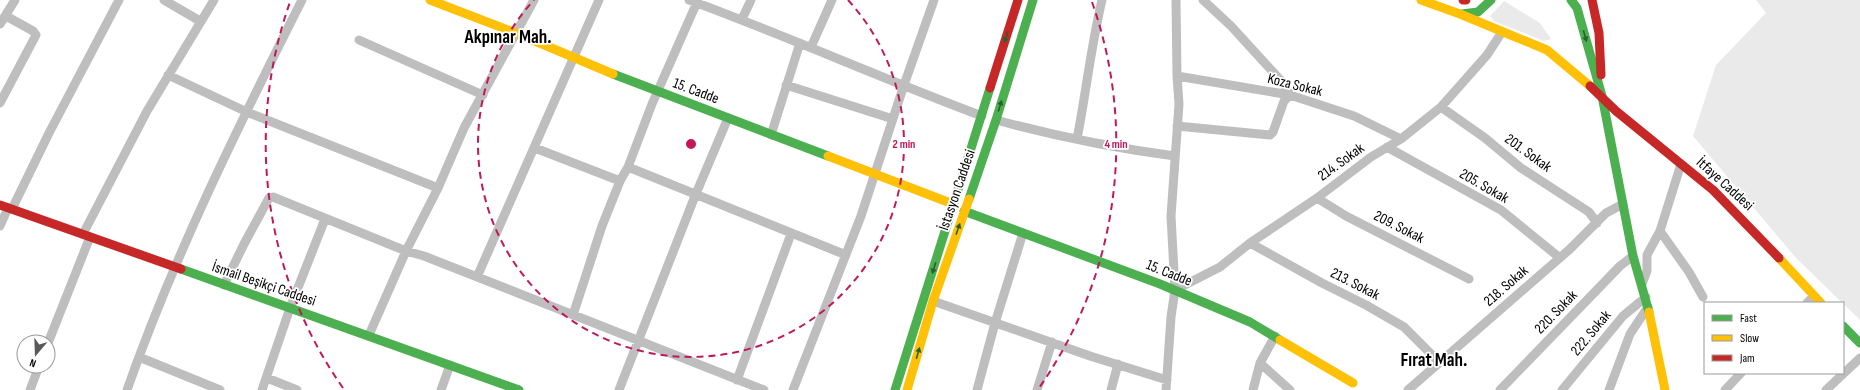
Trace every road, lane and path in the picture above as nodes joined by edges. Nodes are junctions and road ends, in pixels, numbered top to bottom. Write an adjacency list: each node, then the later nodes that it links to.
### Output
1 (16, 0): 24 (street)
2 (120, 0): 63 (street)
3 (164, 0): 25 (street)
4 (214, 0): 25 (street)
5 (302, 0): 42 (street)
6 (430, 0): 27 (street, 15. Cadde)
7 (534, 0): 27 (street)
8 (599, 0): 31 (street)
9 (751, 0): 23 (street)
10 (832, 0): 30 (street)
11 (934, 0): 35 (street)
12 (1018, 0): 43 (street, İstasyon Caddesi, one-way to 43)
13 (1033, 0): 46 (street, İstasyon Caddesi, one-way to 13)
14 (1102, 0): 49 (street)
15 (1176, 0): 33 (street)
16 (1203, 0): 38 (street)
17 (1421, 0): 22 (street, İtfaye Caddesi)
18 (1491, 0): 22 (street)
19 (1571, 0): 39 (street, one-way to 39)
20 (1592, 0): 39 (street)
21 (694, 1): 23 (street); 36 (street)
22 (1460, 14): 26 (street, İtfaye Caddesi)
23 (742, 19): 29 (street)
24 (3, 20): 40 (street)
25 (200, 21): 32 (street)
26 (1502, 32): 39 (street, İtfaye Caddesi); 41 (street, 214. Sokak)
27 (516, 33): 31 (street, 15. Cadde); 37 (street)
28 (359, 40): 37 (street)
29 (800, 43): 30 (street); 34 (street)
30 (811, 47): 35 (street)
31 (574, 58): 36 (street, 15. Cadde); 52 (street)
32 (168, 75): 42 (street); 71 (street)
33 (1177, 76): 38 (street, Koza Sokak); 47 (street)
34 (786, 85): 45 (street); 48 (street)
35 (904, 85): 43 (street); 45 (street)
36 (658, 91): 44 (street, 15. Cadde); 55 (street)
37 (483, 95): 58 (street)
38 (1290, 95): 47 (street); 50 (street, Koza Sokak)
39 (1602, 96): 54 (street, İtfaye Caddesi); 62 (street)
40 (0, 103)
41 (1441, 107): 50 (street, 214. Sokak); 66 (street, 201. Sokak)
42 (247, 112): 58 (street); 77 (street)
43 (982, 116): 61 (street, İstasyon Caddesi)
44 (728, 118): 48 (street, 15. Cadde); 59 (street)
45 (893, 119): 56 (street)
46 (996, 120): 49 (street); 64 (street, İstasyon Caddesi)
47 (1177, 126): 53 (street)
48 (771, 135): 56 (street, 15. Cadde)
49 (1077, 139): 53 (street)
50 (1401, 139): 51 (street, 214. Sokak)
51 (1387, 147): 60 (street, 214. Sokak); 76 (street, 205. Sokak)
52 (535, 148): 57 (street); 78 (street)
53 (1175, 156): 82 (street)
54 (1681, 164): 68 (street); 85 (street, İtfaye Caddesi)
55 (628, 167): 57 (street); 59 (street)
56 (875, 174): 61 (street, 15. Cadde); 74 (street)
57 (620, 181): 89 (street)
58 (438, 188): 73 (street)
59 (695, 196): 70 (street); 95 (street)
60 (1316, 198): 72 (street, 214. Sokak); 79 (street, 209. Sokak)
61 (953, 204): 122 (street, İstasyon Caddesi, one-way to 122)
62 (1623, 204): 66 (street, 218. Sokak); 75 (street)
63 (6, 207): 67 (street); 71 (street, İsmail Beşikçi Caddesi)
64 (964, 211): 69 (street, 15. Cadde); 86 (street, İstasyon Caddesi, one-way to 64)
65 (325, 219): 73 (street); 81 (street); 88 (street)
66 (1597, 223): 76 (street, 218. Sokak)
67 (0, 226)
68 (1660, 231): 80 (street); 84 (street)
69 (1023, 233): 82 (street, 15. Cadde); 90 (street)
70 (791, 234): 74 (street); 109 (street)
71 (86, 236): 77 (street, İsmail Beşikçi Caddesi); 92 (street)
72 (1250, 243): 82 (street, 214. Sokak); 100 (street, 213. Sokak)
73 (406, 251): 78 (street); 93 (street)
74 (846, 255): 121 (street)
75 (1633, 256): 80 (street); 131 (street, 220. Sokak)
76 (1560, 258): 100 (street, 218. Sokak)
77 (174, 268): 81 (street, İsmail Beşikçi Caddesi); 98 (street)
78 (477, 277): 89 (street)
79 (1469, 279)
80 (1642, 284): 83 (street)
81 (224, 285): 88 (street, İsmail Beşikçi Caddesi)
82 (1175, 290): 94 (street, 15. Cadde); 110 (street)
83 (1646, 297): 87 (street); 132 (street, 222. Sokak)
84 (1703, 297)
85 (1811, 300)
86 (934, 301): 90 (street); 123 (street, İstasyon Caddesi, one-way to 86)
87 (1648, 307): 133 (street); 134 (street)
88 (290, 308): 93 (street, İsmail Beşikçi Caddesi); 108 (street)
89 (573, 315): 95 (street)
90 (995, 323): 96 (street); 124 (street)
91 (1844, 327): 97 (street)
92 (51, 334)
93 (369, 335): 103 (street, İsmail Beşikçi Caddesi)
94 (1275, 336): 101 (street); 111 (street, 15. Cadde)
95 (640, 341): 109 (street); 119 (street)
96 (1052, 342): 102 (street); 125 (street)
97 (1860, 343)
98 (139, 356): 113 (street); 114 (street)
99 (1860, 358): 104 (street)
100 (1439, 362): 130 (street, 218. Sokak)
101 (1260, 363): 128 (street); 129 (street)
102 (1118, 364): 110 (street); 126 (street)
103 (450, 365): 117 (street); 118 (street, İsmail Beşikçi Caddesi)
104 (1844, 373)
105 (36, 374): 112 (street)
106 (1740, 374): 135 (street)
107 (1843, 374): 136 (street)
108 (266, 378): 115 (street); 116 (street)
109 (737, 380): 120 (street)
110 (1167, 380): 127 (street)
111 (1353, 383)
112 (30, 390)
113 (127, 390)
114 (220, 390)
115 (262, 390)
116 (296, 390)
117 (441, 390)
118 (519, 390)
119 (620, 390)
120 (764, 390)
121 (793, 390)
122 (895, 390)
123 (907, 390)
124 (977, 390)
125 (1037, 390)
126 (1110, 390)
127 (1166, 390)
128 (1252, 390)
129 (1290, 390)
130 (1408, 390)
131 (1500, 390)
132 (1562, 390)
133 (1609, 390)
134 (1665, 390)
135 (1725, 390)
136 (1826, 390)

